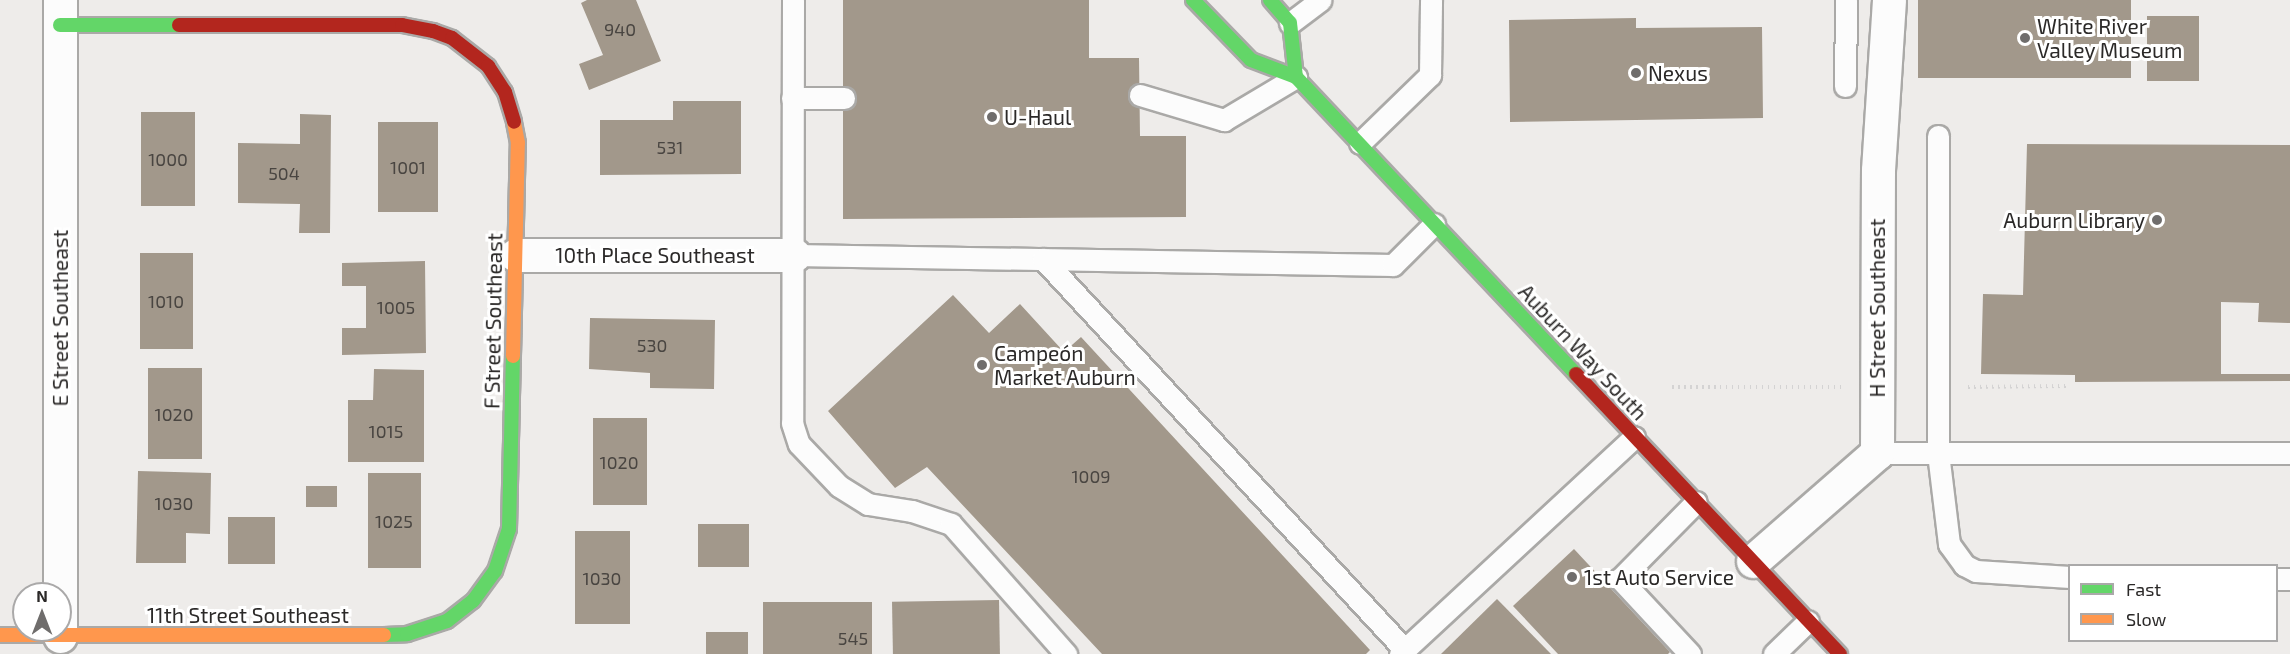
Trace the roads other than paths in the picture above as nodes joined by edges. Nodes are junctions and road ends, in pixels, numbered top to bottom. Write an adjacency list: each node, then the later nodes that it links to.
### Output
1 (793, 0): 13 (lane)
2 (1193, 0): 10 (street, Auburn Way South)
3 (1270, 0): 9 (street)
4 (1320, 0): 9 (lane)
5 (1431, 0): 16 (lane)
6 (1846, 0): 11 (lane)
7 (1889, 0): 22 (street, H Street Southeast)
8 (60, 12): 18 (street, F Street Southeast); 28 (street, E Street Southeast)
9 (1290, 23): 10 (street)
10 (1296, 77): 12 (lane); 16 (street, Auburn Way South)
11 (1845, 86)
12 (1140, 95)
13 (792, 98): 14 (lane); 19 (lane)
14 (844, 98)
15 (1938, 136): 23 (lane)
16 (1360, 143): 17 (street, Auburn Way South)
17 (1434, 224): 20 (lane); 21 (street, Auburn Way South)
18 (516, 255): 19 (street, 10th Place Southeast); 29 (street, F Street Southeast)
19 (794, 255): 20 (lane); 33 (lane)
20 (1043, 259): 32 (lane)
21 (1634, 437): 25 (street, Auburn Way South); 32 (lane)
22 (1876, 453): 23 (lane); 26 (street)
23 (1938, 453): 24 (lane); 27 (lane)
24 (2290, 453)
25 (1696, 502): 26 (street, Auburn Way South); 34 (lane)
26 (1753, 561): 30 (street, Auburn Way South)
27 (2068, 577)
28 (60, 582)
29 (482, 591): 31 (street, 11th Street Southeast)
30 (1808, 621): 35 (lane); 36 (street, Auburn Way South)
31 (72, 636)
32 (1402, 652)
33 (1066, 654)
34 (1690, 654)
35 (1774, 654)
36 (1840, 654)

